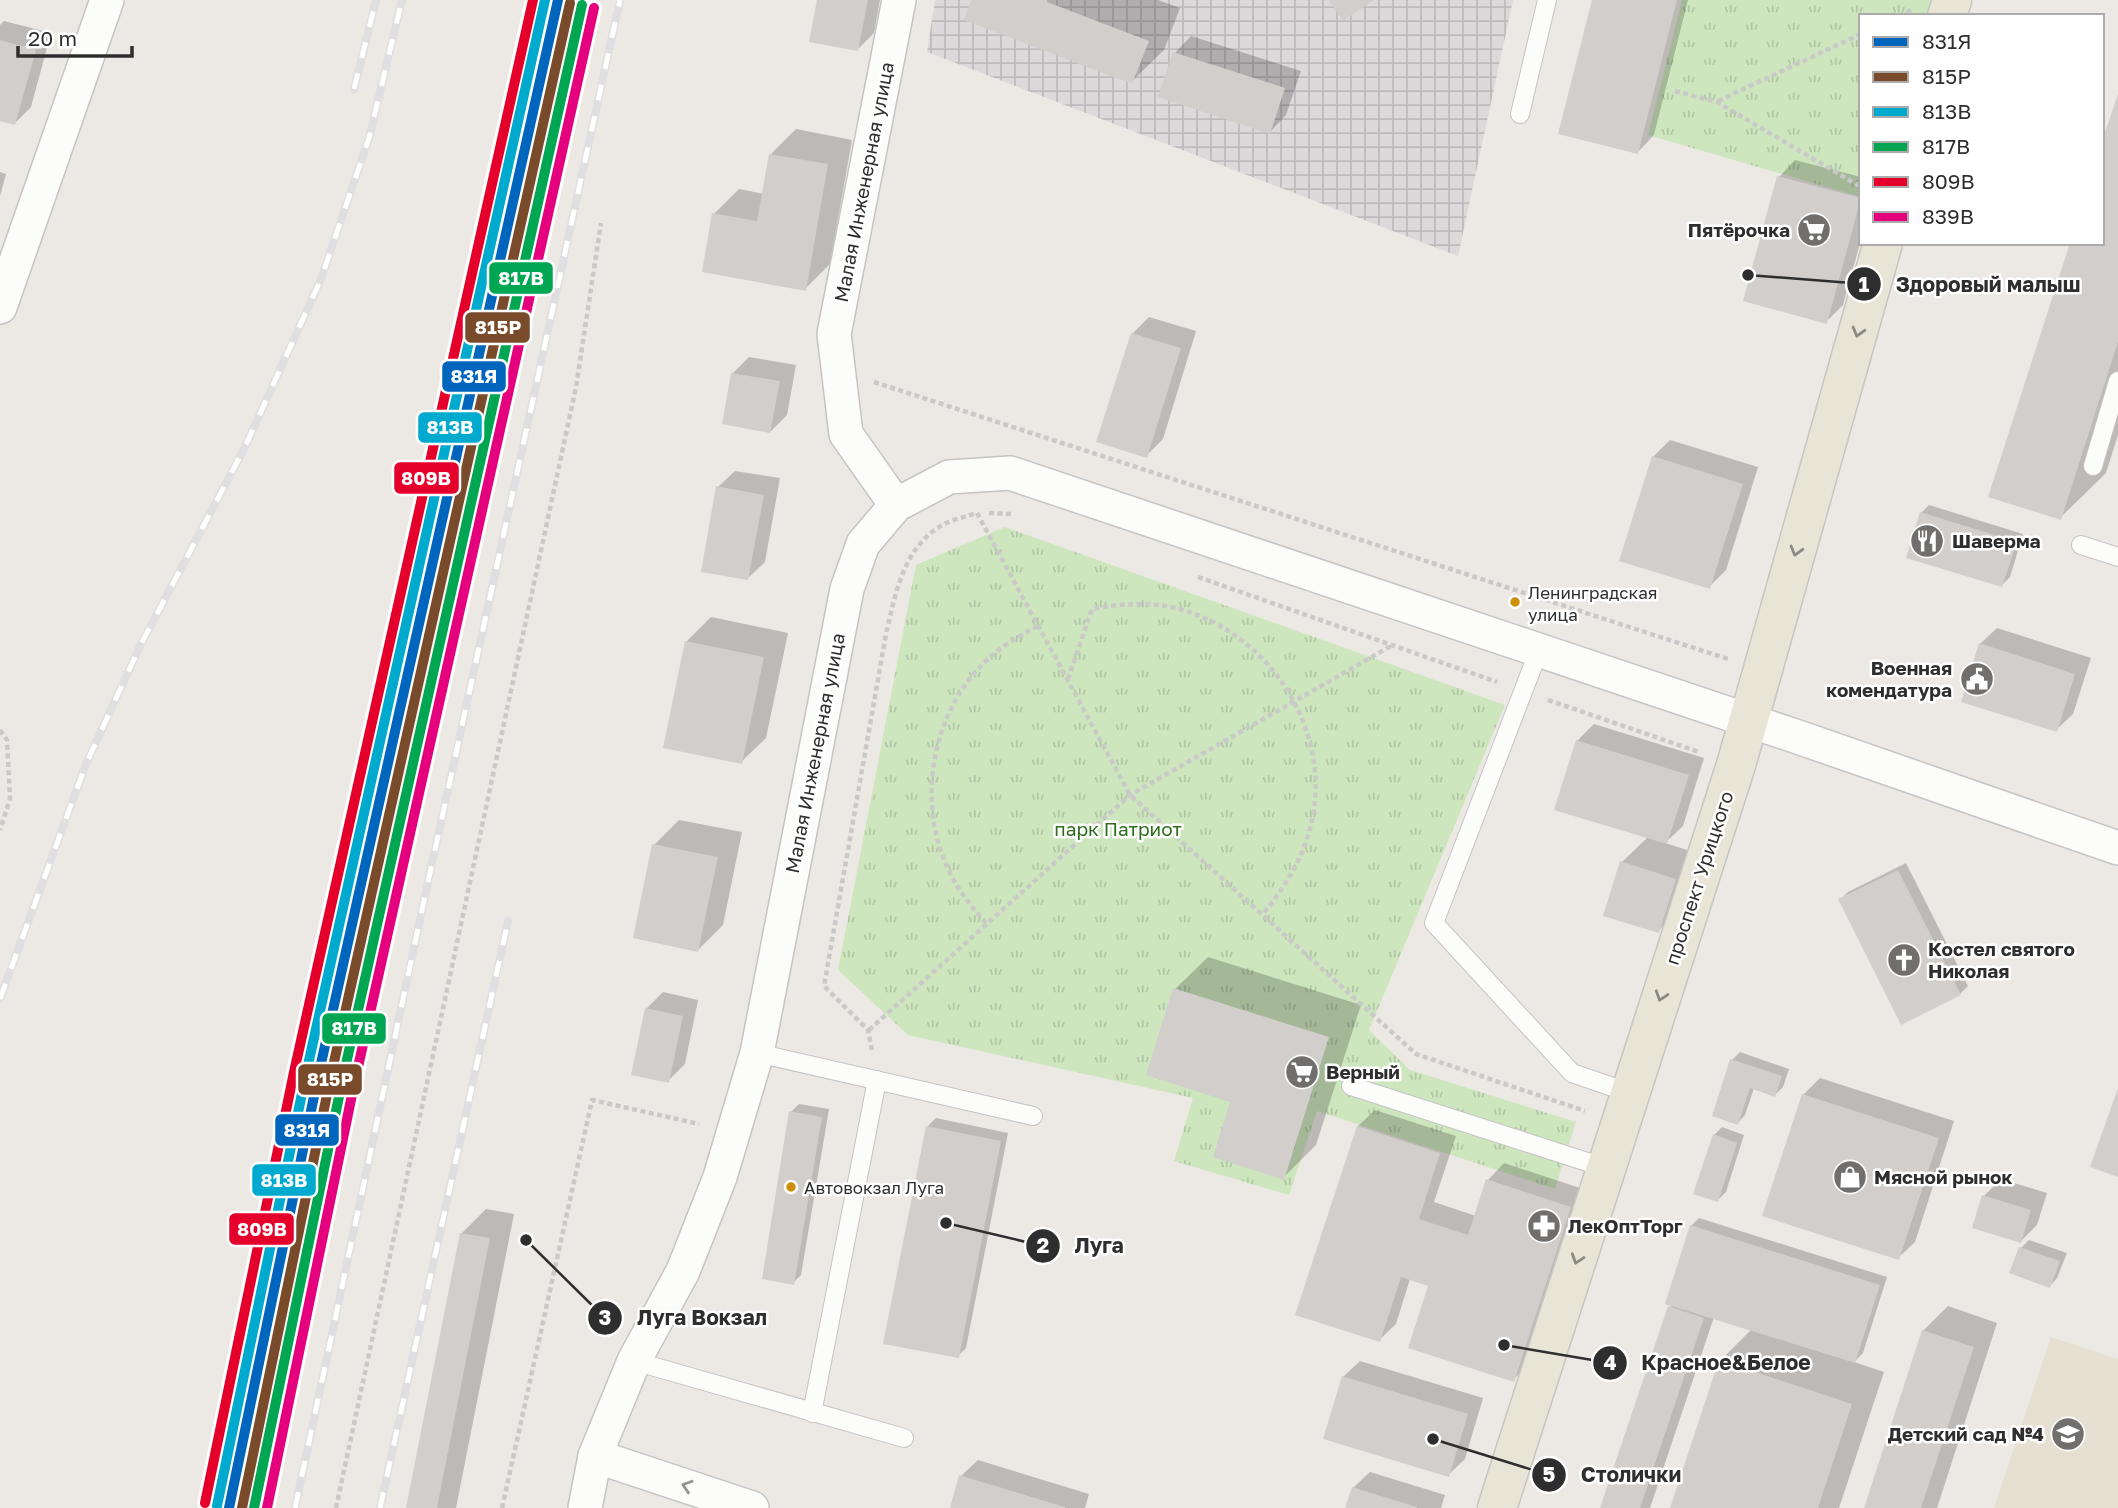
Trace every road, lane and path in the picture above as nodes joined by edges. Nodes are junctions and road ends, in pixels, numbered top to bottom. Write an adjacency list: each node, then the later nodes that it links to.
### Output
1 (107, 0): 11 (street)
2 (899, 0): 13 (street, Малая Инженерная улица)
3 (1547, 0): 7 (lane)
4 (1859, 35): 6 (path)
5 (1675, 91): 6 (path)
6 (1717, 102): 8 (path)
7 (1520, 114)
8 (1859, 186)
9 (601, 223): 49 (path)
10 (1882, 245): 25 (main road, проспект Урицкого, one-way to 25)
11 (6, 270): 12 (street)
12 (0, 307)
13 (838, 370): 16 (street, Малая Инженерная улица); 25 (path)
14 (2118, 381): 15 (lane)
15 (2093, 466)
16 (896, 505): 24 (street); 38 (street, Малая Инженерная улица)
17 (977, 513): 18 (path); 22 (path); 37 (path)
18 (1017, 514)
19 (2081, 545): 20 (lane)
20 (2118, 557)
21 (1185, 573): 23 (path)
22 (1038, 626): 26 (path); 36 (path)
23 (1392, 645): 27 (path); 28 (path)
24 (1539, 650): 27 (lane); 29 (street)
25 (1762, 670): 29 (main road, проспект Урицкого)
26 (1068, 680): 28 (path); 32 (path)
27 (1525, 692): 31 (path); 41 (lane)
28 (1295, 701): 32 (path); 35 (path)
29 (1748, 720): 31 (main road, проспект Урицкого); 34 (street)
30 (0, 730): 33 (path)
31 (1736, 765): 41 (main road, проспект Урицкого, one-way to 41)
32 (1130, 795): 35 (path); 36 (path)
33 (0, 830)
34 (2118, 848)
35 (1262, 915): 41 (path)
36 (986, 923): 37 (path)
37 (868, 1030): 39 (path)
38 (757, 1053): 39 (lane); 43 (street, Малая Инженерная улица)
39 (877, 1080): 42 (lane); 46 (lane)
40 (1351, 1086): 44 (lane)
41 (1625, 1108): 44 (main road, проспект Урицкого)
42 (1032, 1116)
43 (733, 1131): 45 (street, Малая Инженерная улица); 50 (path)
44 (1606, 1168): 53 (main road, проспект Урицкого, one-way to 53)
45 (634, 1361): 46 (lane); 48 (street, Малая Инженерная улица)
46 (812, 1413): 47 (lane)
47 (904, 1438)
48 (596, 1456): 51 (street, Малая Инженерная улица); 52 (street, one-way to 48)
49 (336, 1508)
50 (502, 1508)
51 (585, 1508)
52 (752, 1508)
53 (1497, 1508)

